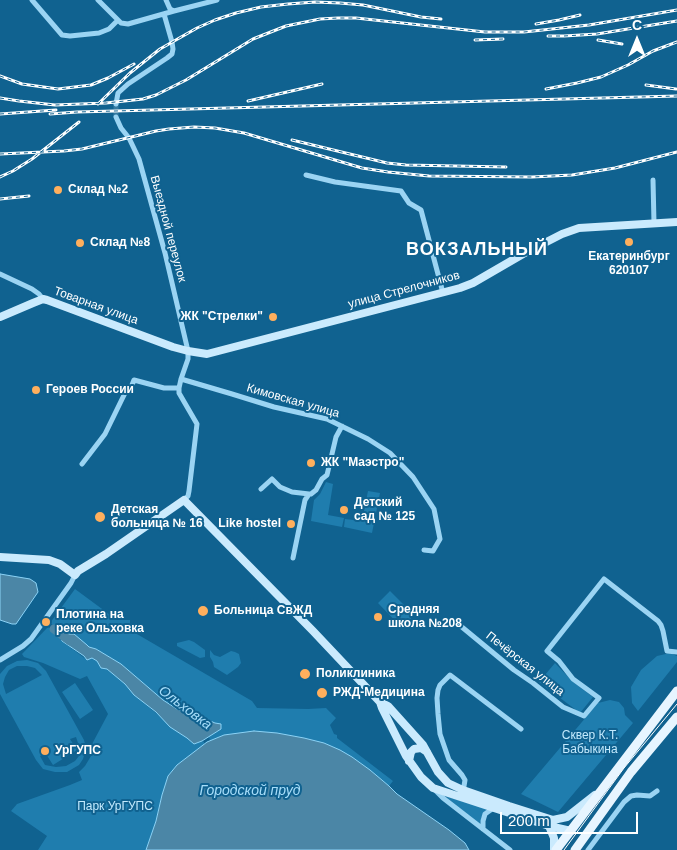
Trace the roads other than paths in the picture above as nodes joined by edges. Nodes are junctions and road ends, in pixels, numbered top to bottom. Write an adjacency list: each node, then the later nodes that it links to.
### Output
1 (32, 0): 7 (street)
2 (98, 0): 7 (street)
3 (166, 0): 5 (street)
4 (216, 0): 5 (street)
5 (174, 11): 6 (street)
6 (164, 14): 7 (street); 8 (street)
7 (118, 20)
8 (116, 104)
9 (116, 117): 18 (street, Выездной переулок)
10 (306, 175): 15 (street)
11 (653, 180): 13 (street)
12 (677, 222): 13 (street, улица Стрелочников)
13 (654, 223): 15 (street, улица Стрелочников)
14 (0, 274): 16 (street, Товарная улица)
15 (443, 293): 18 (street, улица Стрелочников)
16 (43, 299): 17 (street); 18 (street, Товарная улица)
17 (0, 317)
18 (188, 351): 19 (street)
19 (181, 379): 20 (street); 21 (street, Кимовская улица)
20 (179, 388): 22 (street); 25 (street)
21 (342, 426): 24 (street); 26 (street, Кимовская улица)
22 (82, 464)
23 (261, 488): 24 (street)
24 (309, 494): 28 (street)
25 (184, 500): 29 (street); 34 (street)
26 (424, 550)
27 (0, 557): 29 (street)
28 (293, 558)
29 (75, 575): 32 (street)
30 (458, 623): 31 (street, Печёрская улица)
31 (677, 652)
32 (0, 660)
33 (677, 691): 40 (main road)
34 (380, 702): 37 (street); 38 (street)
35 (677, 717): 44 (main road)
36 (521, 729): 42 (street)
37 (427, 752): 38 (street); 42 (street)
38 (409, 761): 39 (street)
39 (433, 788): 42 (street); 46 (street)
40 (600, 790): 42 (street); 47 (main road)
41 (657, 791): 51 (street)
42 (462, 794): 43 (street)
43 (498, 809): 45 (street); 46 (street)
44 (593, 824): 47 (main road); 50 (main road)
45 (549, 826): 47 (street); 49 (street)
46 (483, 829): 48 (street)
47 (570, 831): 49 (main road)
48 (510, 850)
49 (555, 850)
50 (575, 850)
51 (588, 850)

